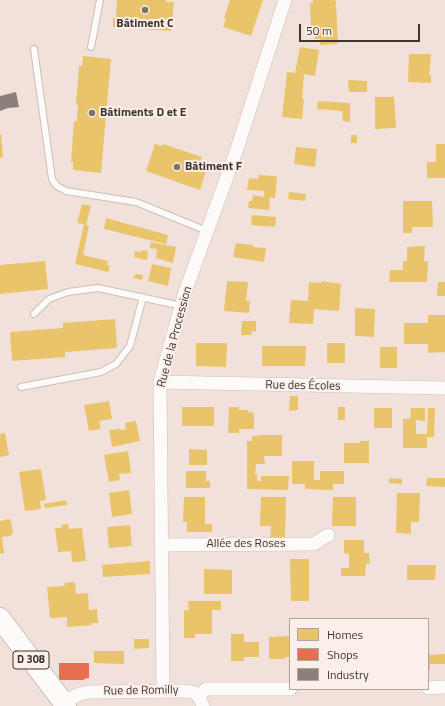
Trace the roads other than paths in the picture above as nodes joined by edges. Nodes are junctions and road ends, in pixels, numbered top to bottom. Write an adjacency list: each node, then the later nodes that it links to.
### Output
1 (100, 0): 3 (lane)
2 (285, 0): 5 (street, Rue de la Procession)
3 (91, 47)
4 (34, 48): 5 (lane)
5 (207, 231): 7 (street, Rue de la Procession)
6 (143, 297): 7 (lane); 8 (lane); 10 (lane)
7 (182, 306): 9 (street, Rue de la Procession)
8 (34, 314)
9 (160, 382): 11 (street, Rue des Écoles); 13 (street, Rue de la Procession)
10 (21, 386)
11 (445, 388)
12 (328, 535): 13 (street, Allée des Roses)
13 (162, 545): 19 (street, Rue de la Procession)
14 (0, 618): 21 (main road, D 308)
15 (0, 640): 21 (main road, D 308)
16 (429, 688): 17 (street)
17 (445, 688)
18 (289, 689): 20 (street, Rue de Romilly)
19 (163, 690): 20 (street, Rue de Romilly); 21 (street, Rue de Romilly)
20 (201, 701)
21 (59, 705)

